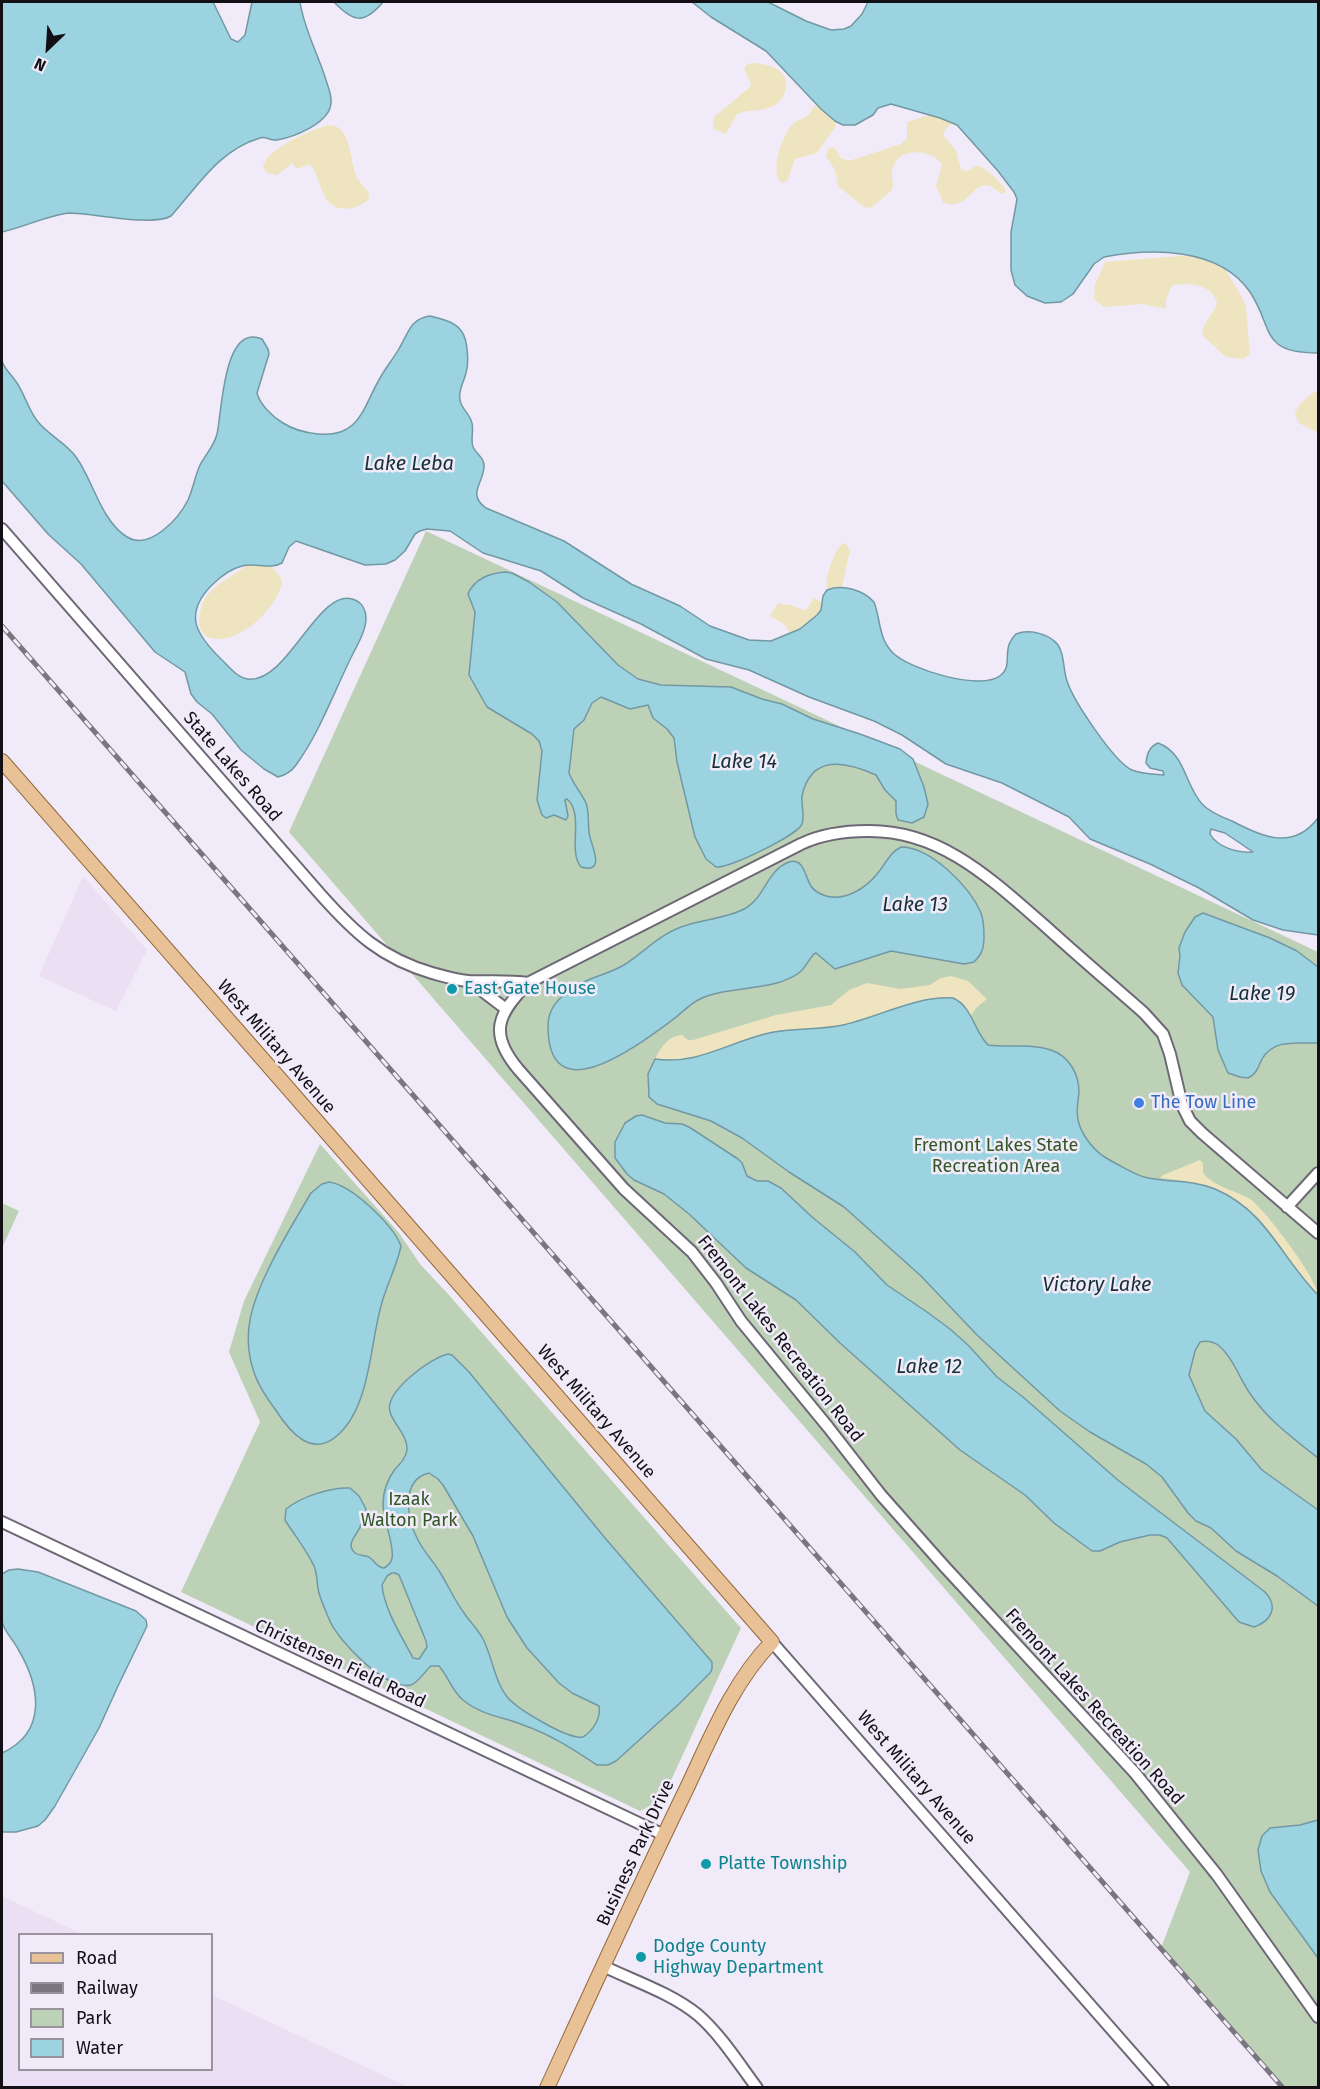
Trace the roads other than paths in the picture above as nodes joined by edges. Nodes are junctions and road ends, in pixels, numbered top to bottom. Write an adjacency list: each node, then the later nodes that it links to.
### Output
1 (2, 529): 3 (street, State Lakes Road)
2 (2, 761): 10 (main road, West Military Avenue)
3 (468, 981): 4 (street, State Lakes Road); 5 (street, State Lakes Road)
4 (528, 983): 5 (street, Fremont Lakes Recreation Road); 7 (street, Fremont Lakes Recreation Road)
5 (506, 1009): 13 (street, Fremont Lakes Recreation Road)
6 (1318, 1173): 7 (street)
7 (1287, 1207): 8 (street, Fremont Lakes Recreation Road)
8 (1318, 1233)
9 (2, 1522): 11 (street, Christensen Field Road)
10 (772, 1641): 11 (main road, Business Park Drive); 16 (street, West Military Avenue)
11 (664, 1835): 12 (main road, Business Park Drive)
12 (603, 1966): 14 (main road, Business Park Drive); 15 (street)
13 (1318, 2017)
14 (547, 2088)
15 (757, 2088)
16 (1163, 2088)

